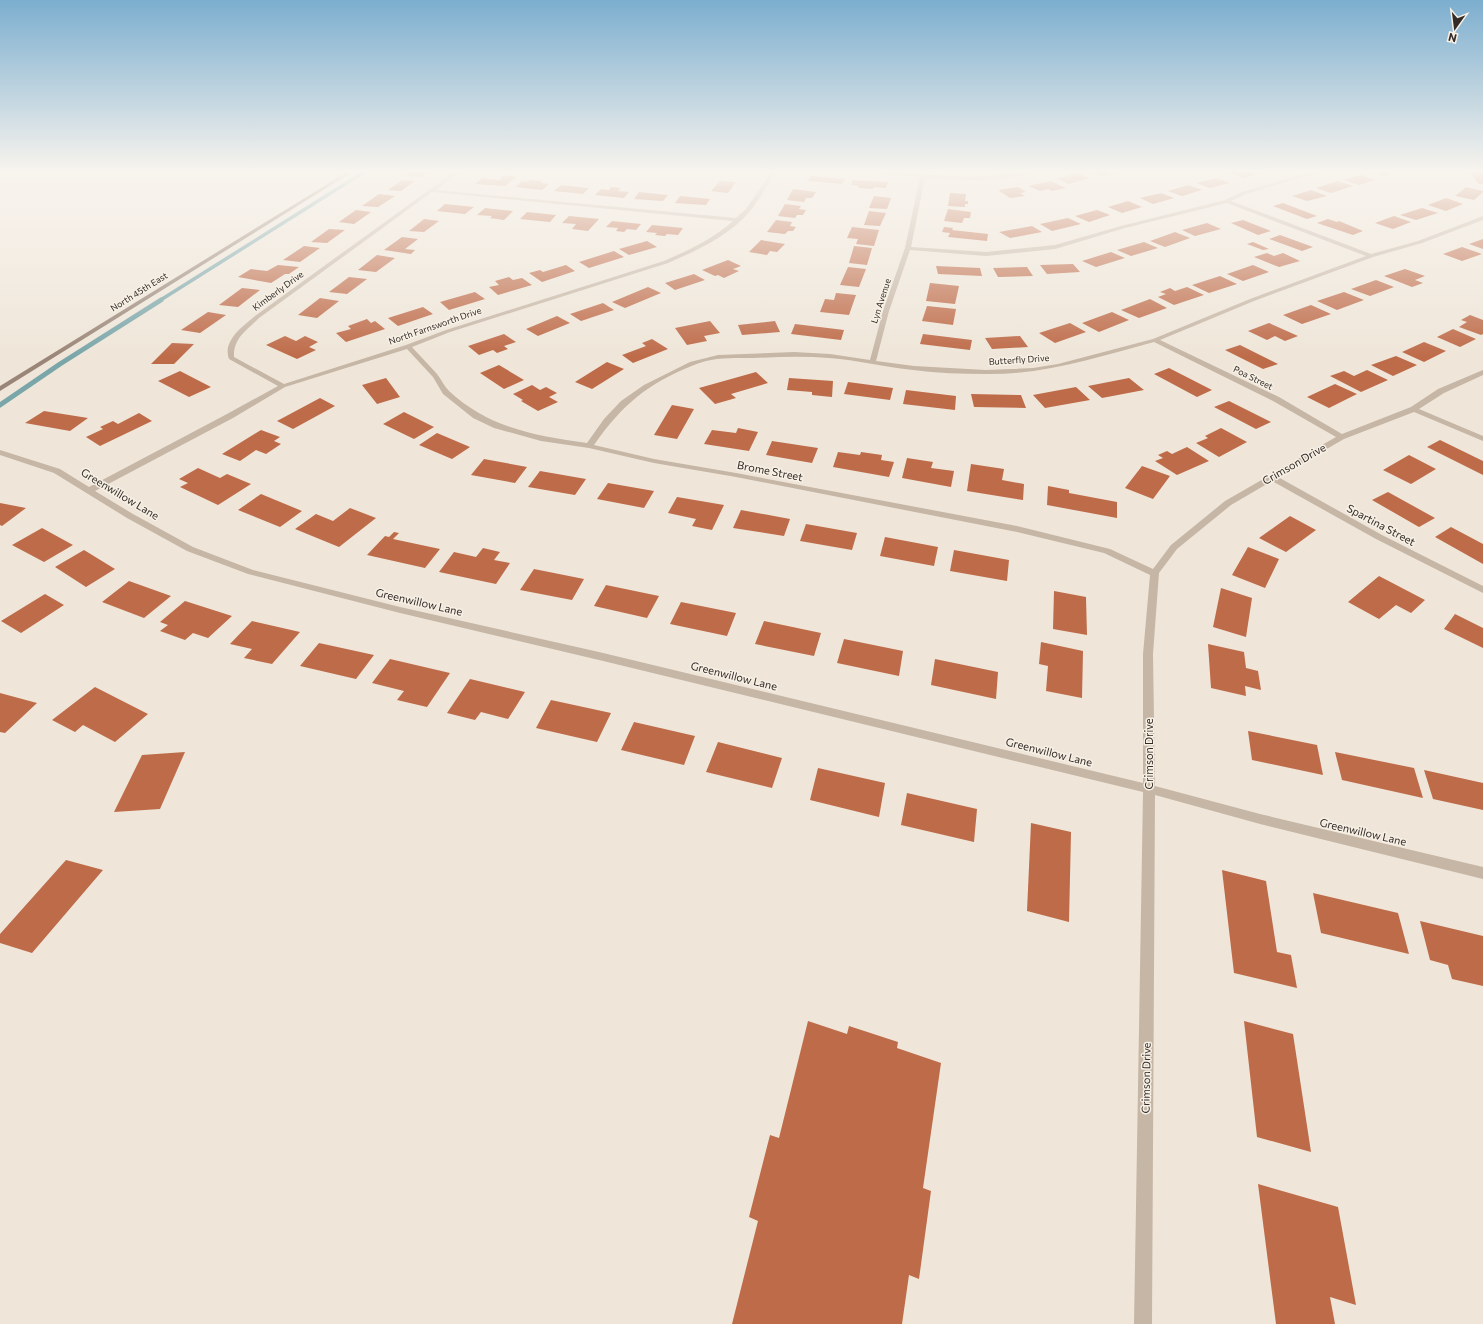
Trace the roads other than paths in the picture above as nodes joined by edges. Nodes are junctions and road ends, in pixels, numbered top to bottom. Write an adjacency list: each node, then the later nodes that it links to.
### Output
1 (250, 234): 15 (main road, North 45th East)
2 (372, 234): 14 (street, Kimberly Drive)
3 (722, 234): 11 (street, North Farnsworth Drive)
4 (911, 234): 8 (street, Lyn Avenue)
5 (1102, 234): 8 (street)
6 (1313, 234): 9 (street)
7 (1442, 234): 9 (street, Butterfly Drive)
8 (908, 248): 12 (street, Lyn Avenue)
9 (1371, 256): 10 (street, Butterfly Drive)
10 (1155, 340): 12 (street, Butterfly Drive); 17 (street, Poa Street)
11 (408, 346): 14 (street, North Farnsworth Drive); 19 (street, Brome Street)
12 (873, 361): 19 (street, Butterfly Drive)
13 (1483, 372): 16 (street, Crimson Drive)
14 (283, 386): 22 (street, North Farnsworth Drive)
15 (0, 389)
16 (1414, 409): 17 (street, Crimson Drive); 18 (street)
17 (1341, 437): 21 (street, Crimson Drive)
18 (1483, 439)
19 (589, 446): 23 (street, Brome Street)
20 (0, 452): 22 (street, Greenwillow Lane)
21 (1271, 477): 23 (street, Crimson Drive); 24 (street, Spartina Street)
22 (90, 490): 25 (street, Greenwillow Lane)
23 (1155, 573): 25 (street, Crimson Drive)
24 (1483, 590)
25 (1150, 789): 26 (street, Greenwillow Lane); 27 (street, Crimson Drive)
26 (1483, 873)
27 (1143, 1324)

